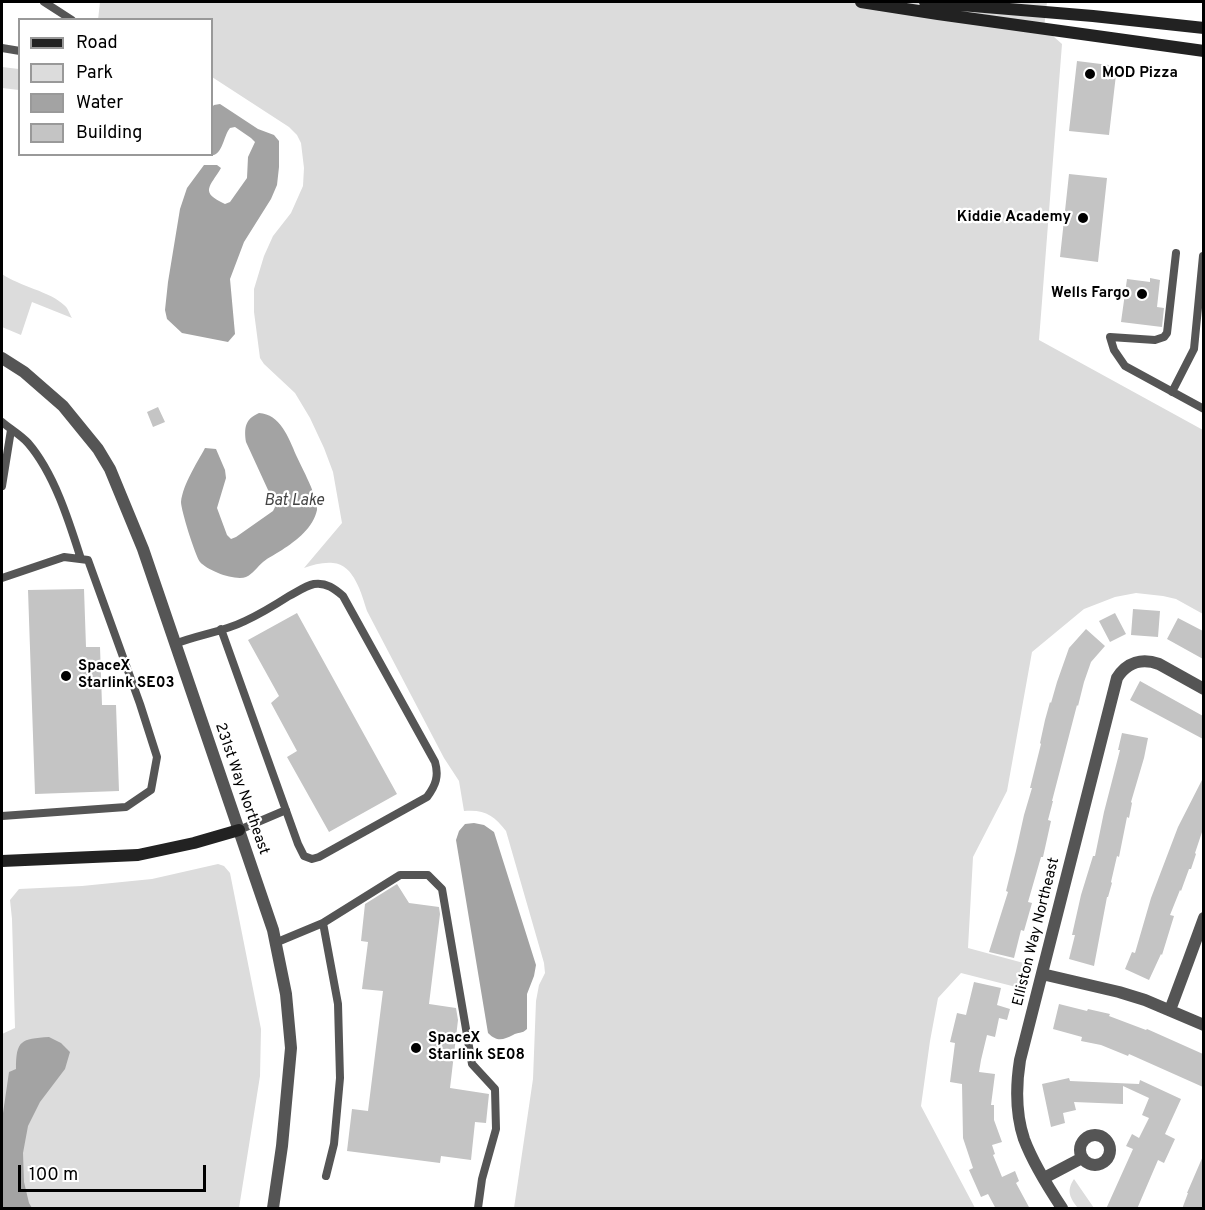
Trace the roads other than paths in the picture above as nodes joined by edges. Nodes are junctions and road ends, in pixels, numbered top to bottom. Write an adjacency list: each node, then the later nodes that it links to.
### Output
1 (44, 2): 4 (lane)
2 (861, 2): 8 (main road)
3 (925, 2): 5 (main road)
4 (69, 18)
5 (1203, 28)
6 (2, 48): 7 (lane)
7 (18, 51)
8 (1203, 51)
9 (1176, 253): 12 (lane)
10 (1203, 256): 12 (lane)
11 (2, 358): 20 (street, 231st Way Northeast)
12 (1172, 392): 13 (lane)
13 (1203, 409)
14 (2, 422): 15 (lane)
15 (11, 430): 16 (lane); 17 (lane)
16 (2, 486)
17 (81, 559): 18 (lane); 23 (lane)
18 (2, 578)
19 (221, 629): 20 (lane); 22 (lane); 22 (lane)
20 (175, 644): 24 (street, 231st Way Northeast)
21 (1203, 689): 29 (street, Elliston Way Northeast)
22 (286, 810): 24 (lane)
23 (2, 816)
24 (239, 830): 25 (main road); 28 (street, 231st Way Northeast)
25 (2, 861)
26 (1203, 918): 30 (street)
27 (322, 923): 28 (lane); 33 (lane); 36 (lane)
28 (275, 943): 35 (street, 231st Way Northeast)
29 (1042, 974): 30 (street); 34 (street, Elliston Way Northeast)
30 (1170, 1010): 31 (street)
31 (1203, 1025)
32 (1082, 1158): 34 (street)
33 (326, 1176)
34 (1044, 1178): 37 (street, Elliston Way Northeast)
35 (273, 1209)
36 (478, 1209)
37 (1062, 1209)

